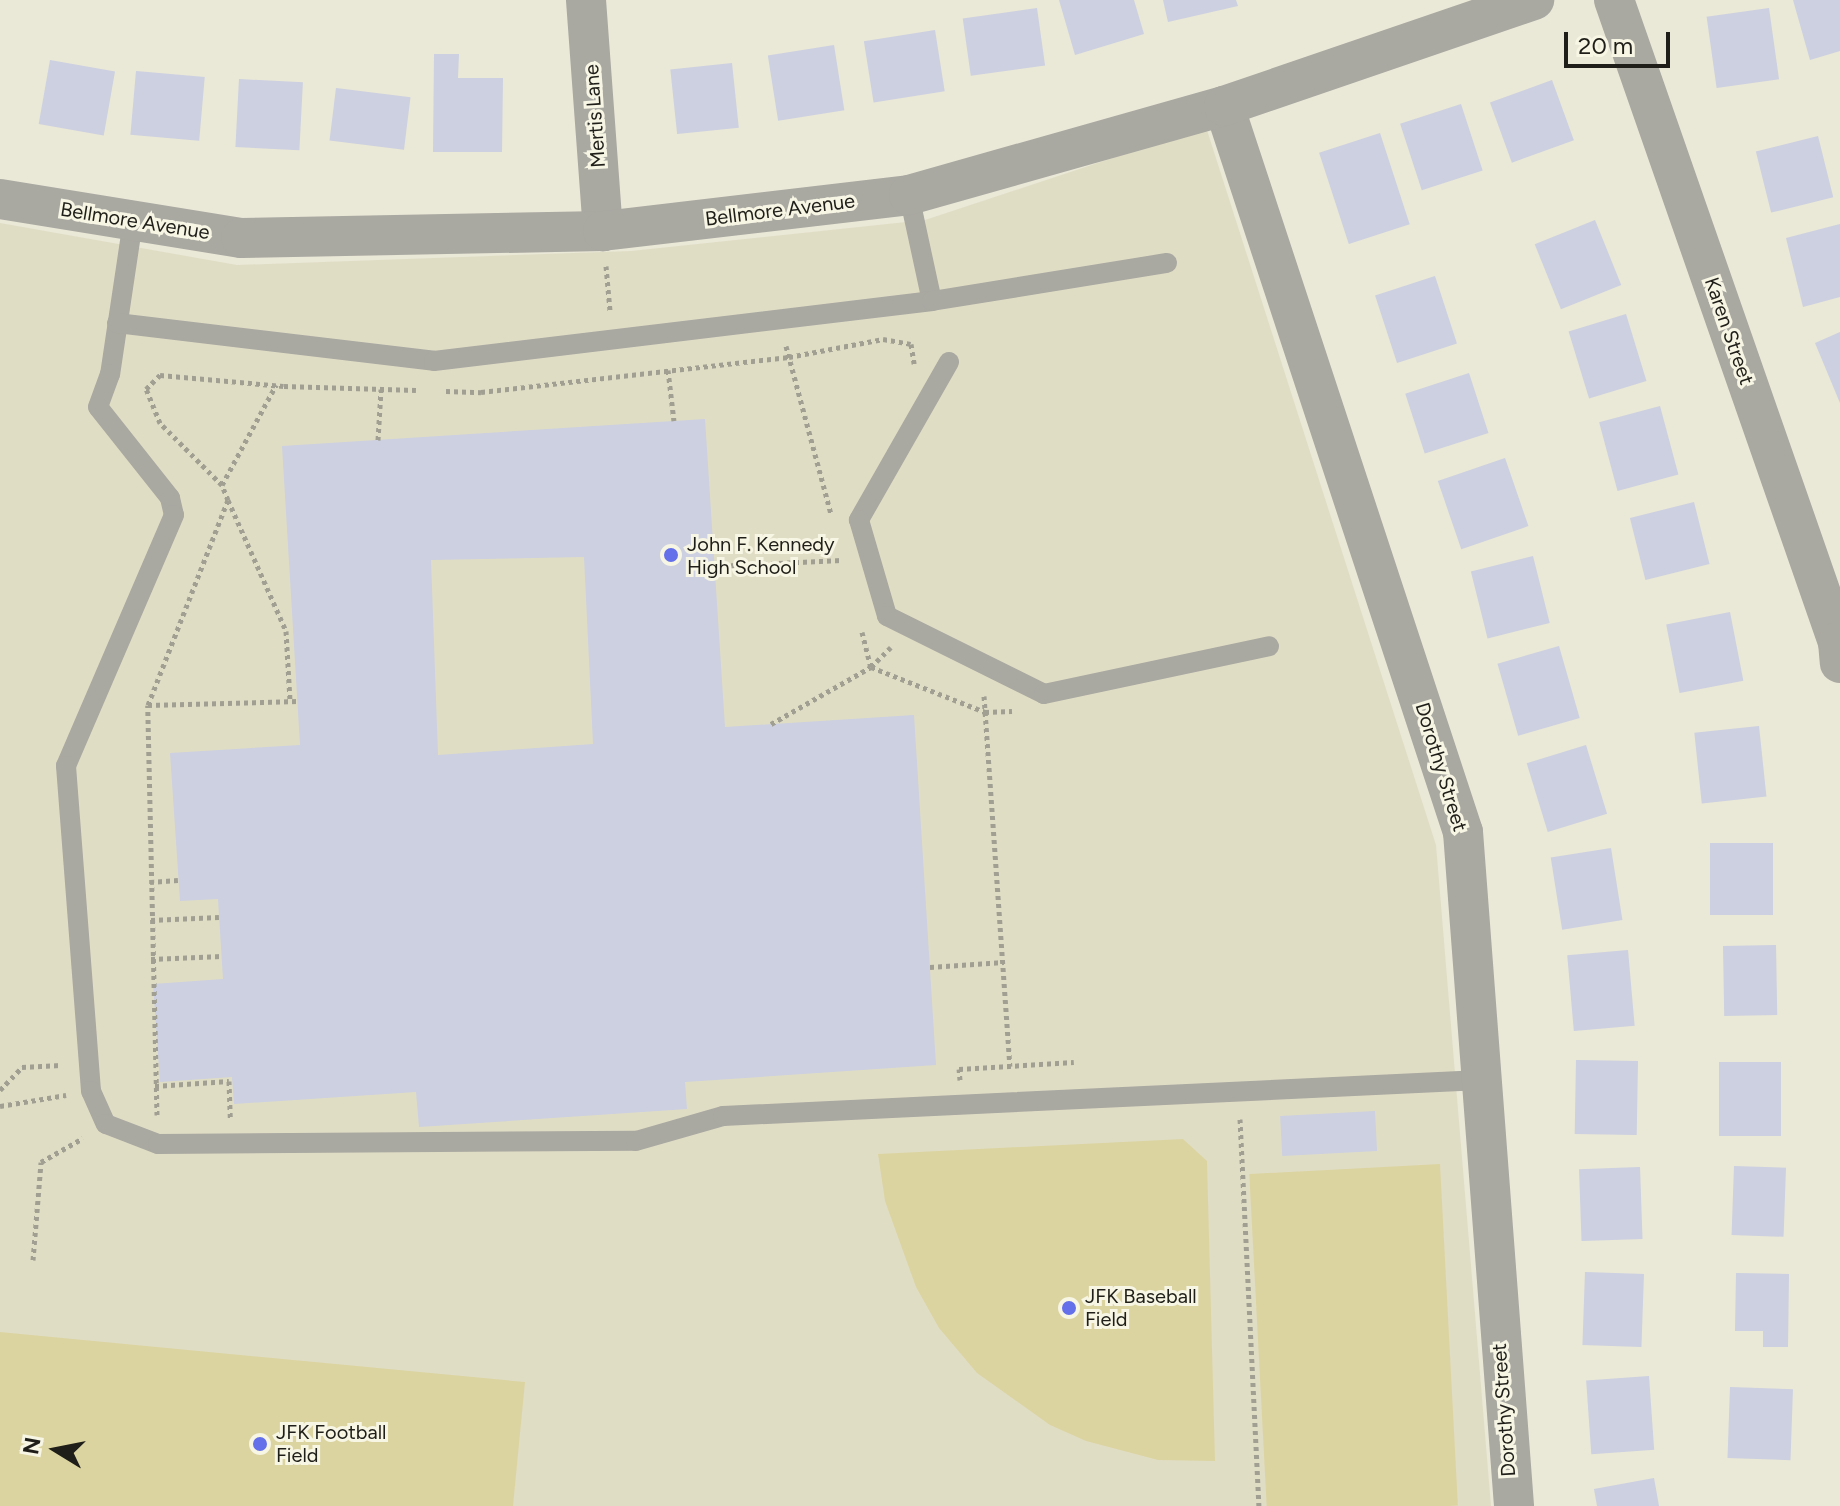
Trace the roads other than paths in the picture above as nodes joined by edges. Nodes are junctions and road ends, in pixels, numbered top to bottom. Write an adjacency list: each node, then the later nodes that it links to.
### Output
1 (586, 0): 8 (street, Mertis Lane)
2 (1534, 0): 4 (street, Bellmore Avenue)
3 (1614, 0): 14 (street, Karen Street)
4 (1224, 106): 5 (street, Bellmore Avenue); 15 (street, Dorothy Street)
5 (909, 195): 8 (street, Bellmore Avenue); 10 (lane)
6 (0, 199): 7 (street, Bellmore Avenue)
7 (133, 221): 8 (street, Bellmore Avenue); 11 (lane)
8 (604, 247)
9 (1167, 263): 10 (lane)
10 (932, 301): 11 (lane)
11 (117, 323): 15 (lane)
12 (949, 362): 13 (lane)
13 (1269, 646)
14 (1840, 663)
15 (1481, 1080): 16 (street, Dorothy Street)
16 (1514, 1506)

